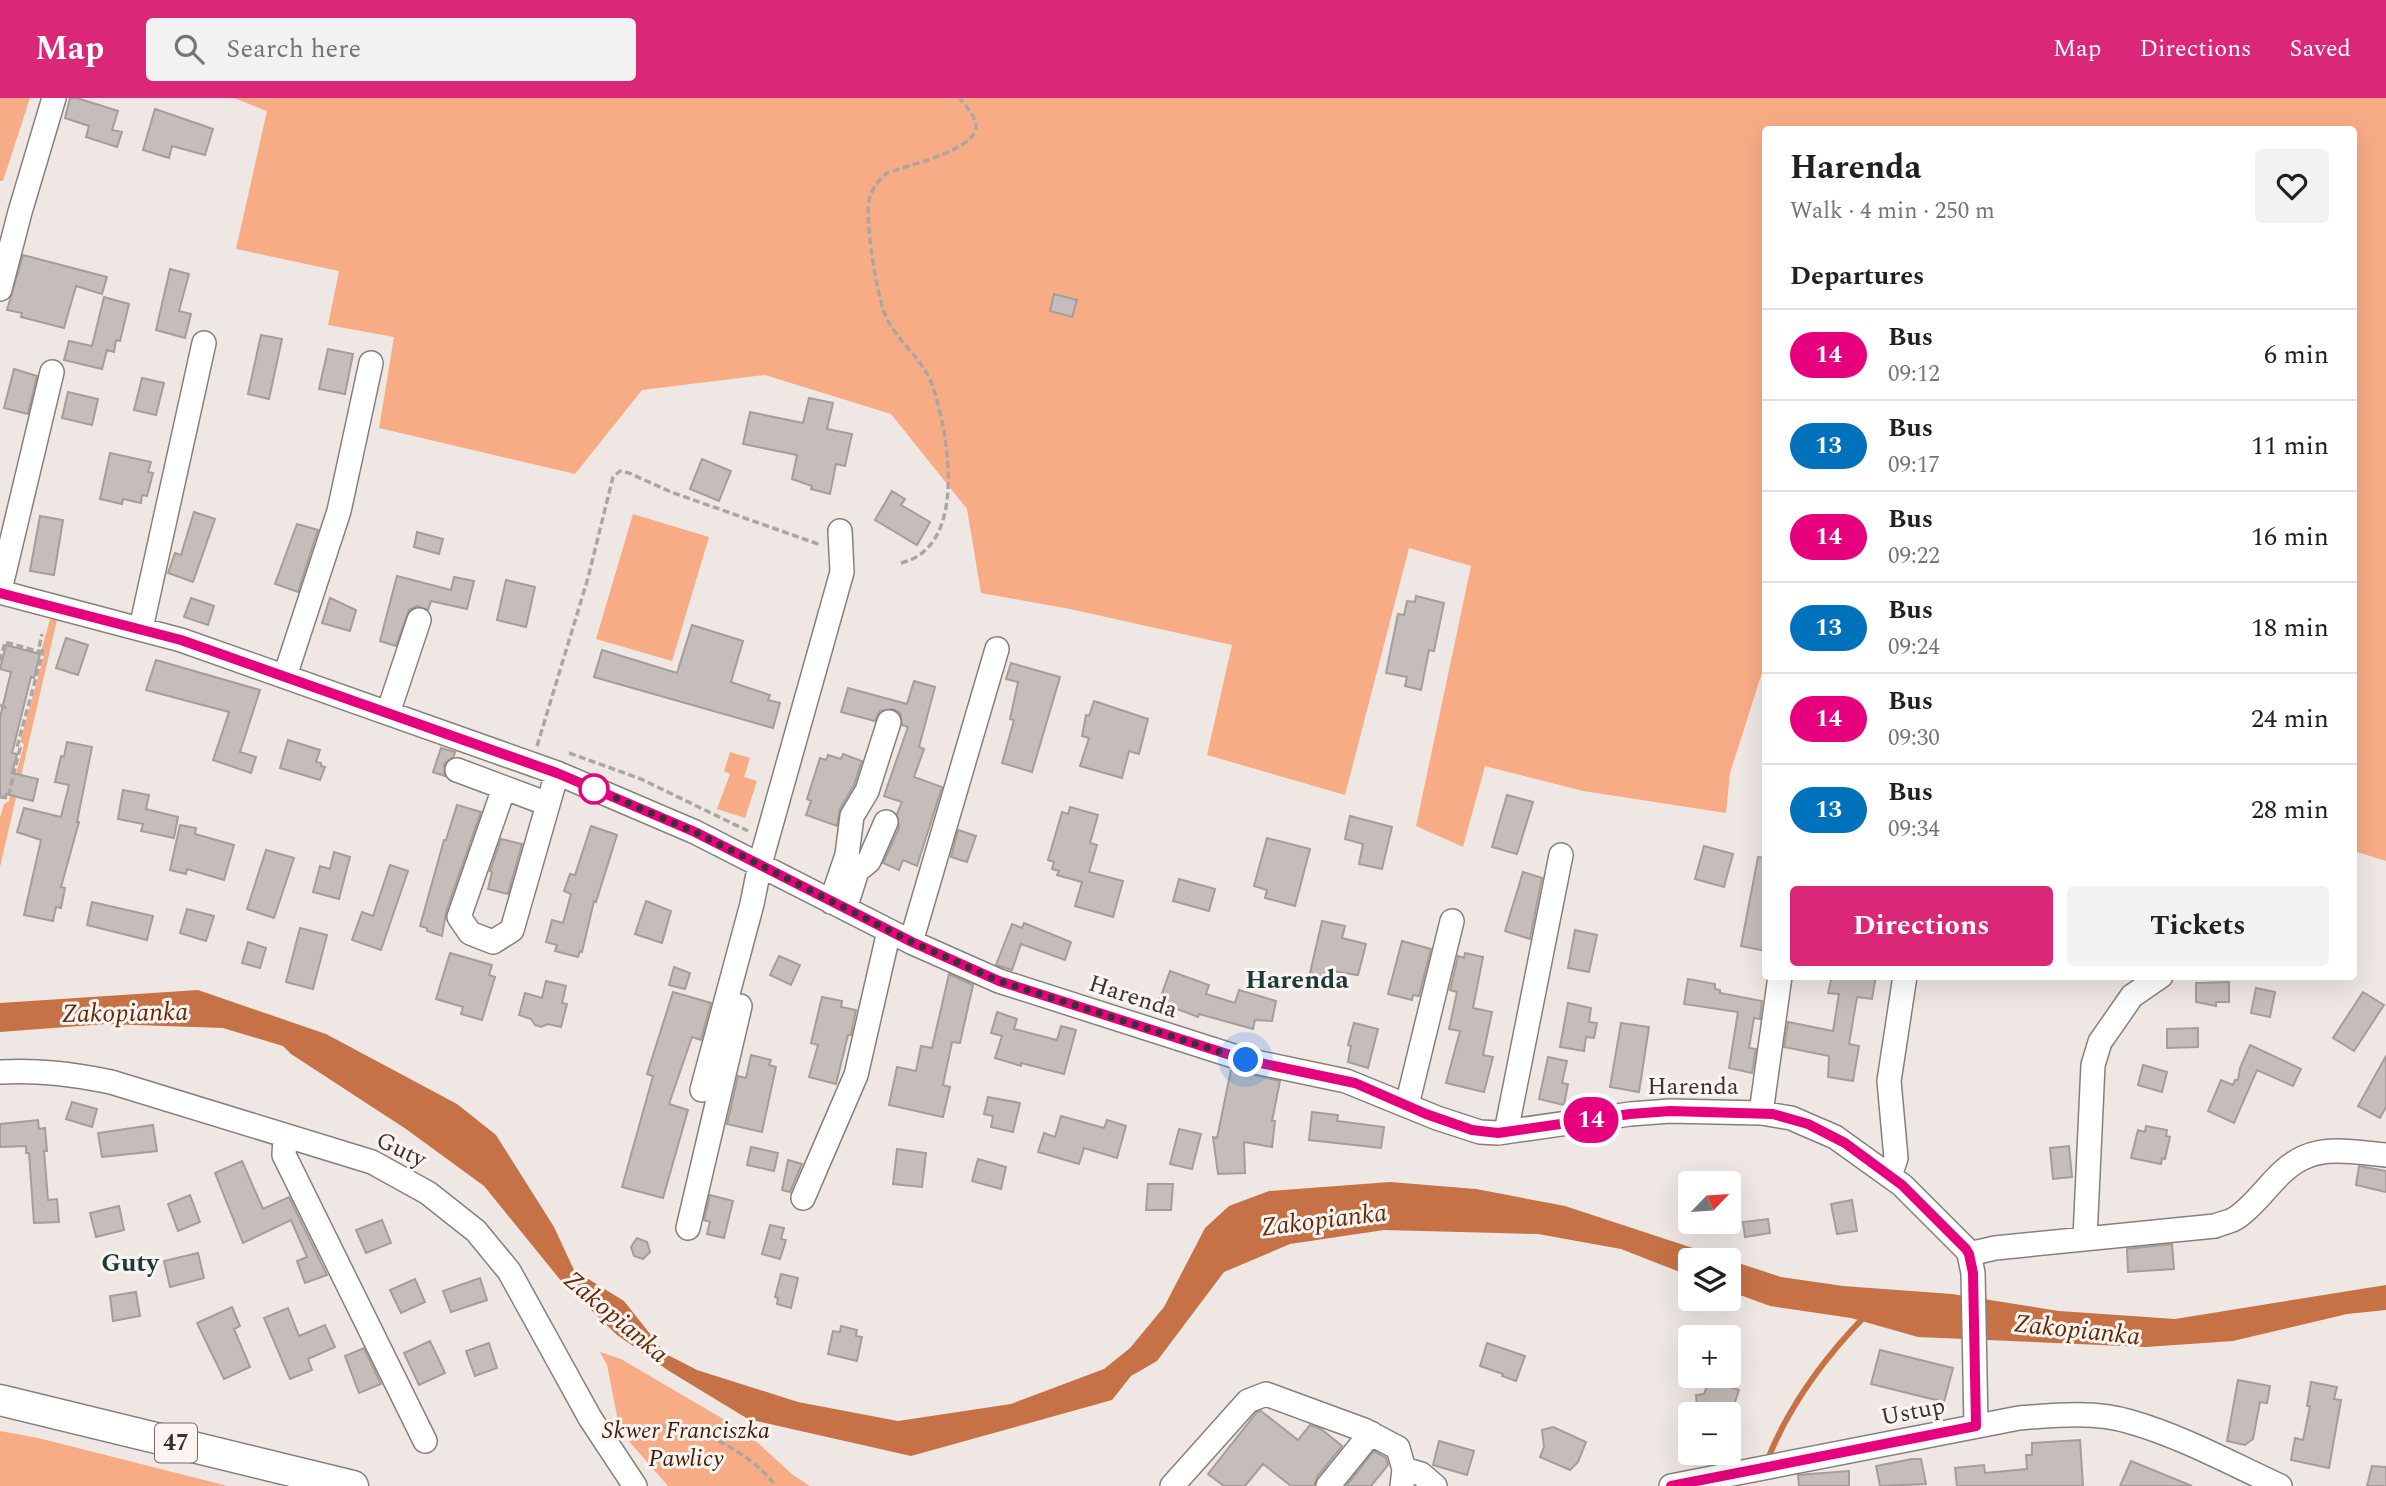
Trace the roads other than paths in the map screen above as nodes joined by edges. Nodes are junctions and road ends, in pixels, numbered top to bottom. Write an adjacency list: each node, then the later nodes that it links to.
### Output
1 (54, 98): 2 (street)
2 (0, 289)
3 (204, 342): 9 (street)
4 (371, 363): 11 (street)
5 (52, 372): 7 (street)
6 (841, 542): 20 (street)
7 (0, 591): 9 (street, Harenda)
8 (419, 620): 12 (street)
9 (141, 628): 11 (street, Harenda)
10 (997, 649): 24 (street)
11 (285, 676): 12 (street, Harenda)
12 (388, 713): 15 (street, Harenda)
13 (889, 723): 21 (street)
14 (457, 770): 16 (street)
15 (557, 773): 17 (street); 20 (street, Harenda)
16 (504, 788): 17 (street); 17 (street)
17 (548, 804)
18 (886, 822): 21 (street)
19 (1561, 856): 32 (street)
20 (766, 868): 21 (street, Harenda); 29 (street); 37 (street)
21 (838, 905): 23 (street, Harenda)
22 (1452, 921): 30 (street)
23 (889, 931): 24 (street, Harenda); 36 (street)
24 (912, 942): 30 (street, Harenda)
25 (1779, 980): 31 (street)
26 (1904, 980): 35 (street)
27 (2155, 980): 38 (street)
28 (0, 1072): 33 (street, Guty)
29 (702, 1090)
30 (1408, 1105): 32 (street, Harenda)
31 (1760, 1114): 32 (street, Harenda); 35 (street, Harenda)
32 (1506, 1132)
33 (285, 1136): 43 (street); 46 (street, Guty)
34 (2386, 1155): 38 (street)
35 (1889, 1176): 39 (street, Harenda)
36 (803, 1198)
37 (688, 1228)
38 (2085, 1238): 39 (street)
39 (1971, 1264): 41 (street)
40 (0, 1400): 45 (main road, 47)
41 (1976, 1426): 50 (street, Ustup); 51 (street, Ustup)
42 (1375, 1434): 44 (street); 47 (street); 48 (street)
43 (425, 1441)
44 (1403, 1478): 49 (street)
45 (353, 1486)
46 (635, 1486)
47 (1172, 1486)
48 (1328, 1486)
49 (1435, 1486)
50 (1671, 1486)
51 (2280, 1486)

